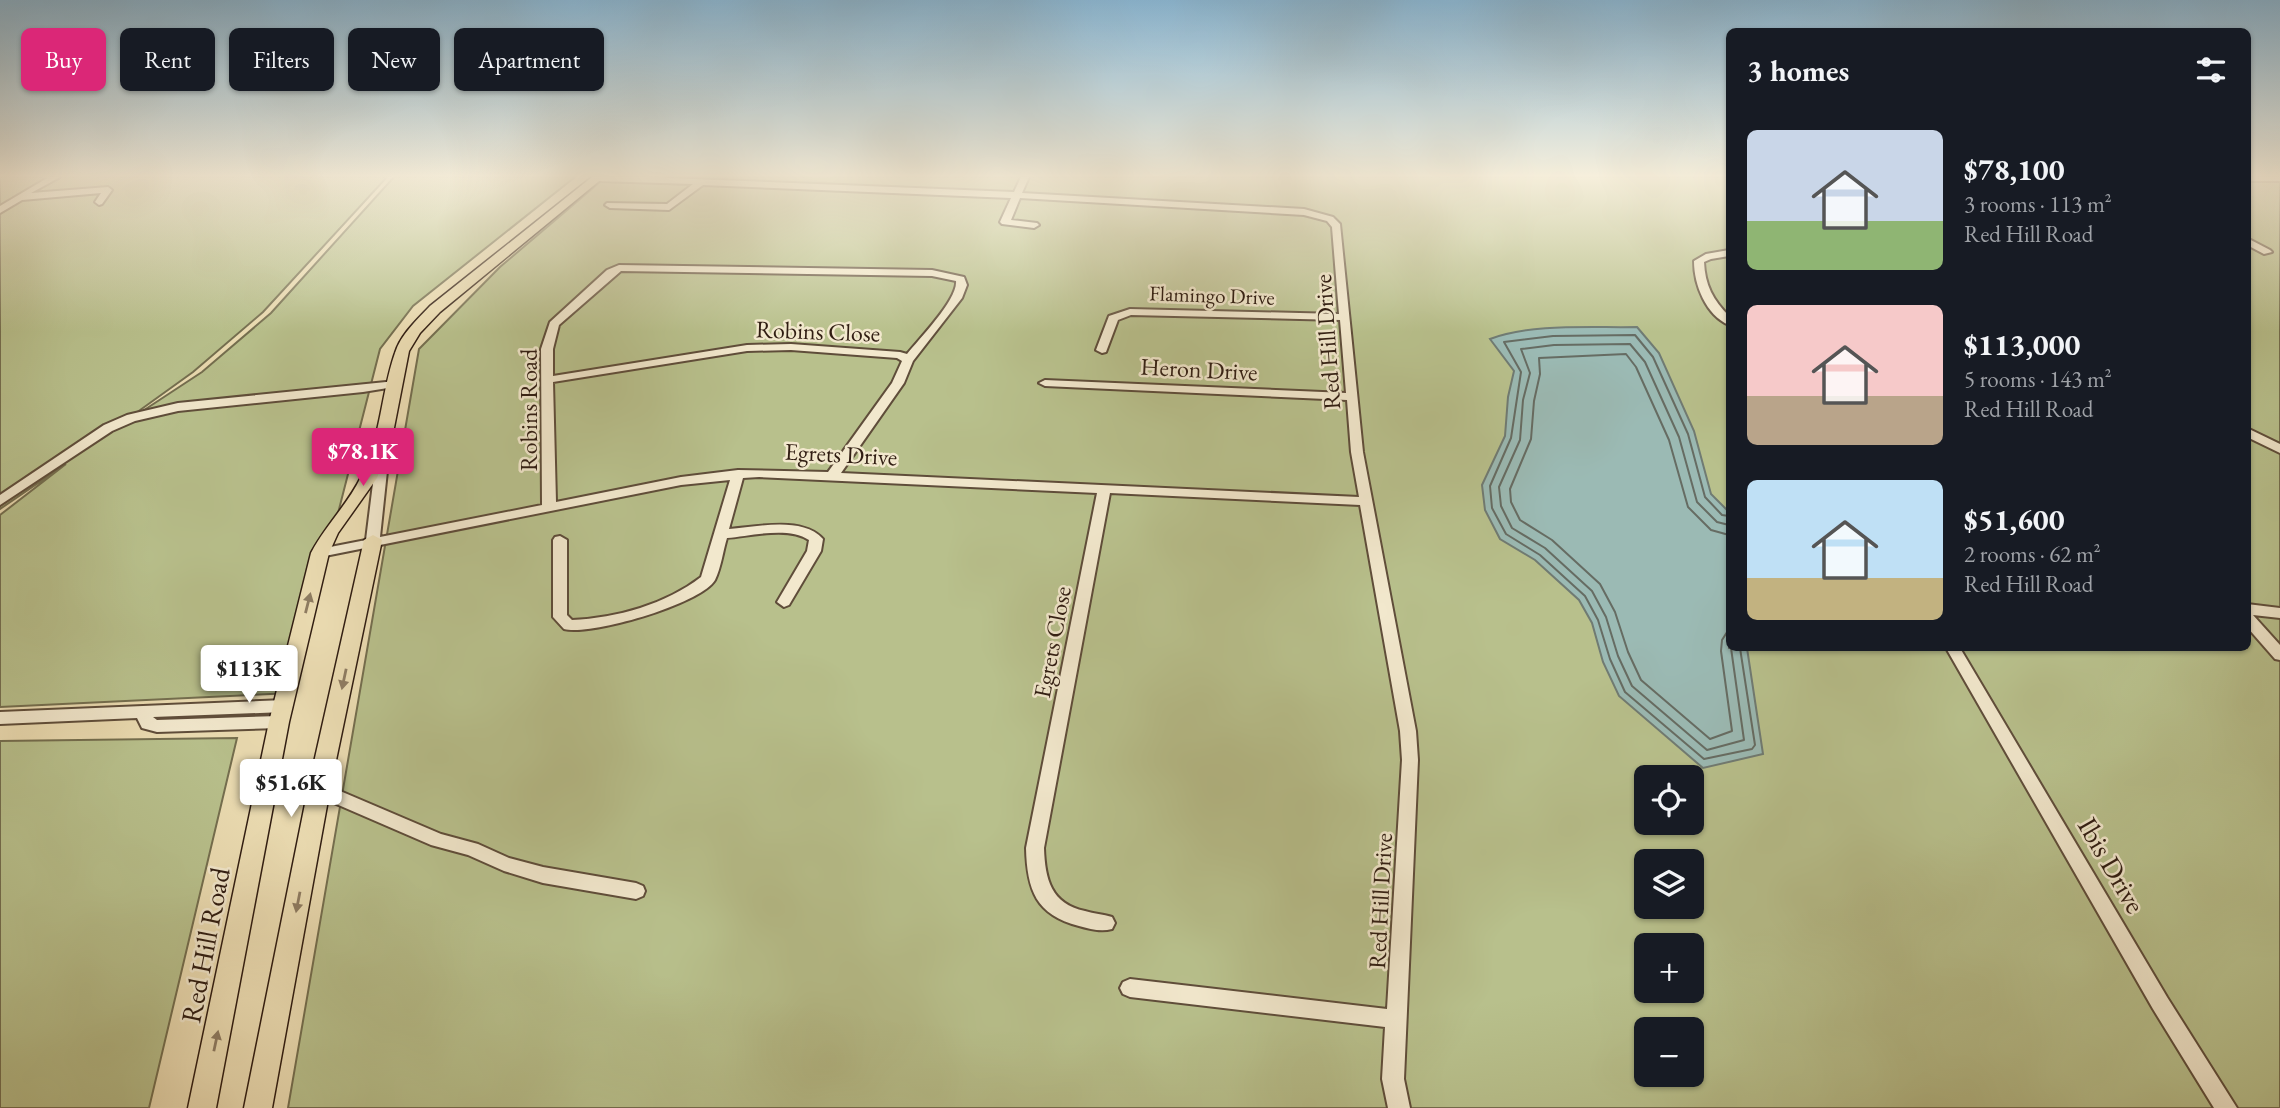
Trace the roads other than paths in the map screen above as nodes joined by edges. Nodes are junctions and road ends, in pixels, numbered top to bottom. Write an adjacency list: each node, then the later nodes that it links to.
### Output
1 (536, 229): 11 (main road, Red Hill Road)
2 (1337, 229): 6 (street, Red Hill Drive)
3 (2251, 243): 4 (street)
4 (2267, 252)
5 (1726, 253): 7 (street)
6 (1346, 317): 8 (street, Flamingo Drive); 13 (street, Red Hill Drive)
7 (1726, 318)
8 (1102, 350)
9 (908, 360): 10 (street, Robins Close); 10 (street, Robins Road); 18 (street, Robins Close)
10 (547, 380): 22 (street, Robins Road)
11 (396, 383): 15 (main road, Red Hill Road); 20 (street)
12 (1045, 383): 13 (street, Heron Drive)
13 (1351, 397): 21 (street, Red Hill Drive)
14 (2251, 434): 16 (street)
15 (384, 438): 24 (street, Red Hill Road); 26 (main road, Red Hill Road)
16 (2280, 449)
17 (738, 474): 18 (street, Egrets Drive); 22 (street, Egrets Drive); 23 (street)
18 (832, 476): 19 (street, Egrets Drive)
19 (1104, 491): 21 (street, Egrets Drive); 37 (street, Egrets Close)
20 (0, 501)
21 (1366, 501): 39 (street, Red Hill Drive)
22 (549, 507): 24 (street, Egrets Drive)
23 (723, 534): 25 (street); 27 (street)
24 (373, 540): 26 (street, Egrets Drive); 35 (main road, Red Hill Road, one-way to 35)
25 (560, 540)
26 (320, 553): 33 (main road, Red Hill Road, one-way to 26)
27 (784, 602)
28 (2251, 609): 29 (street)
29 (2280, 612)
30 (2251, 622): 32 (street)
31 (1955, 651): 43 (street, Ibis Drive)
32 (2280, 655)
33 (281, 714): 34 (street); 40 (main road, Red Hill Road, one-way to 33)
34 (0, 718)
35 (319, 789): 36 (street); 41 (main road, Red Hill Road, one-way to 41)
36 (636, 891)
37 (1105, 923)
38 (1130, 988): 39 (street)
39 (1395, 1019): 42 (street, Red Hill Drive)
40 (202, 1108)
41 (258, 1108)
42 (1399, 1108)
43 (2226, 1108)

